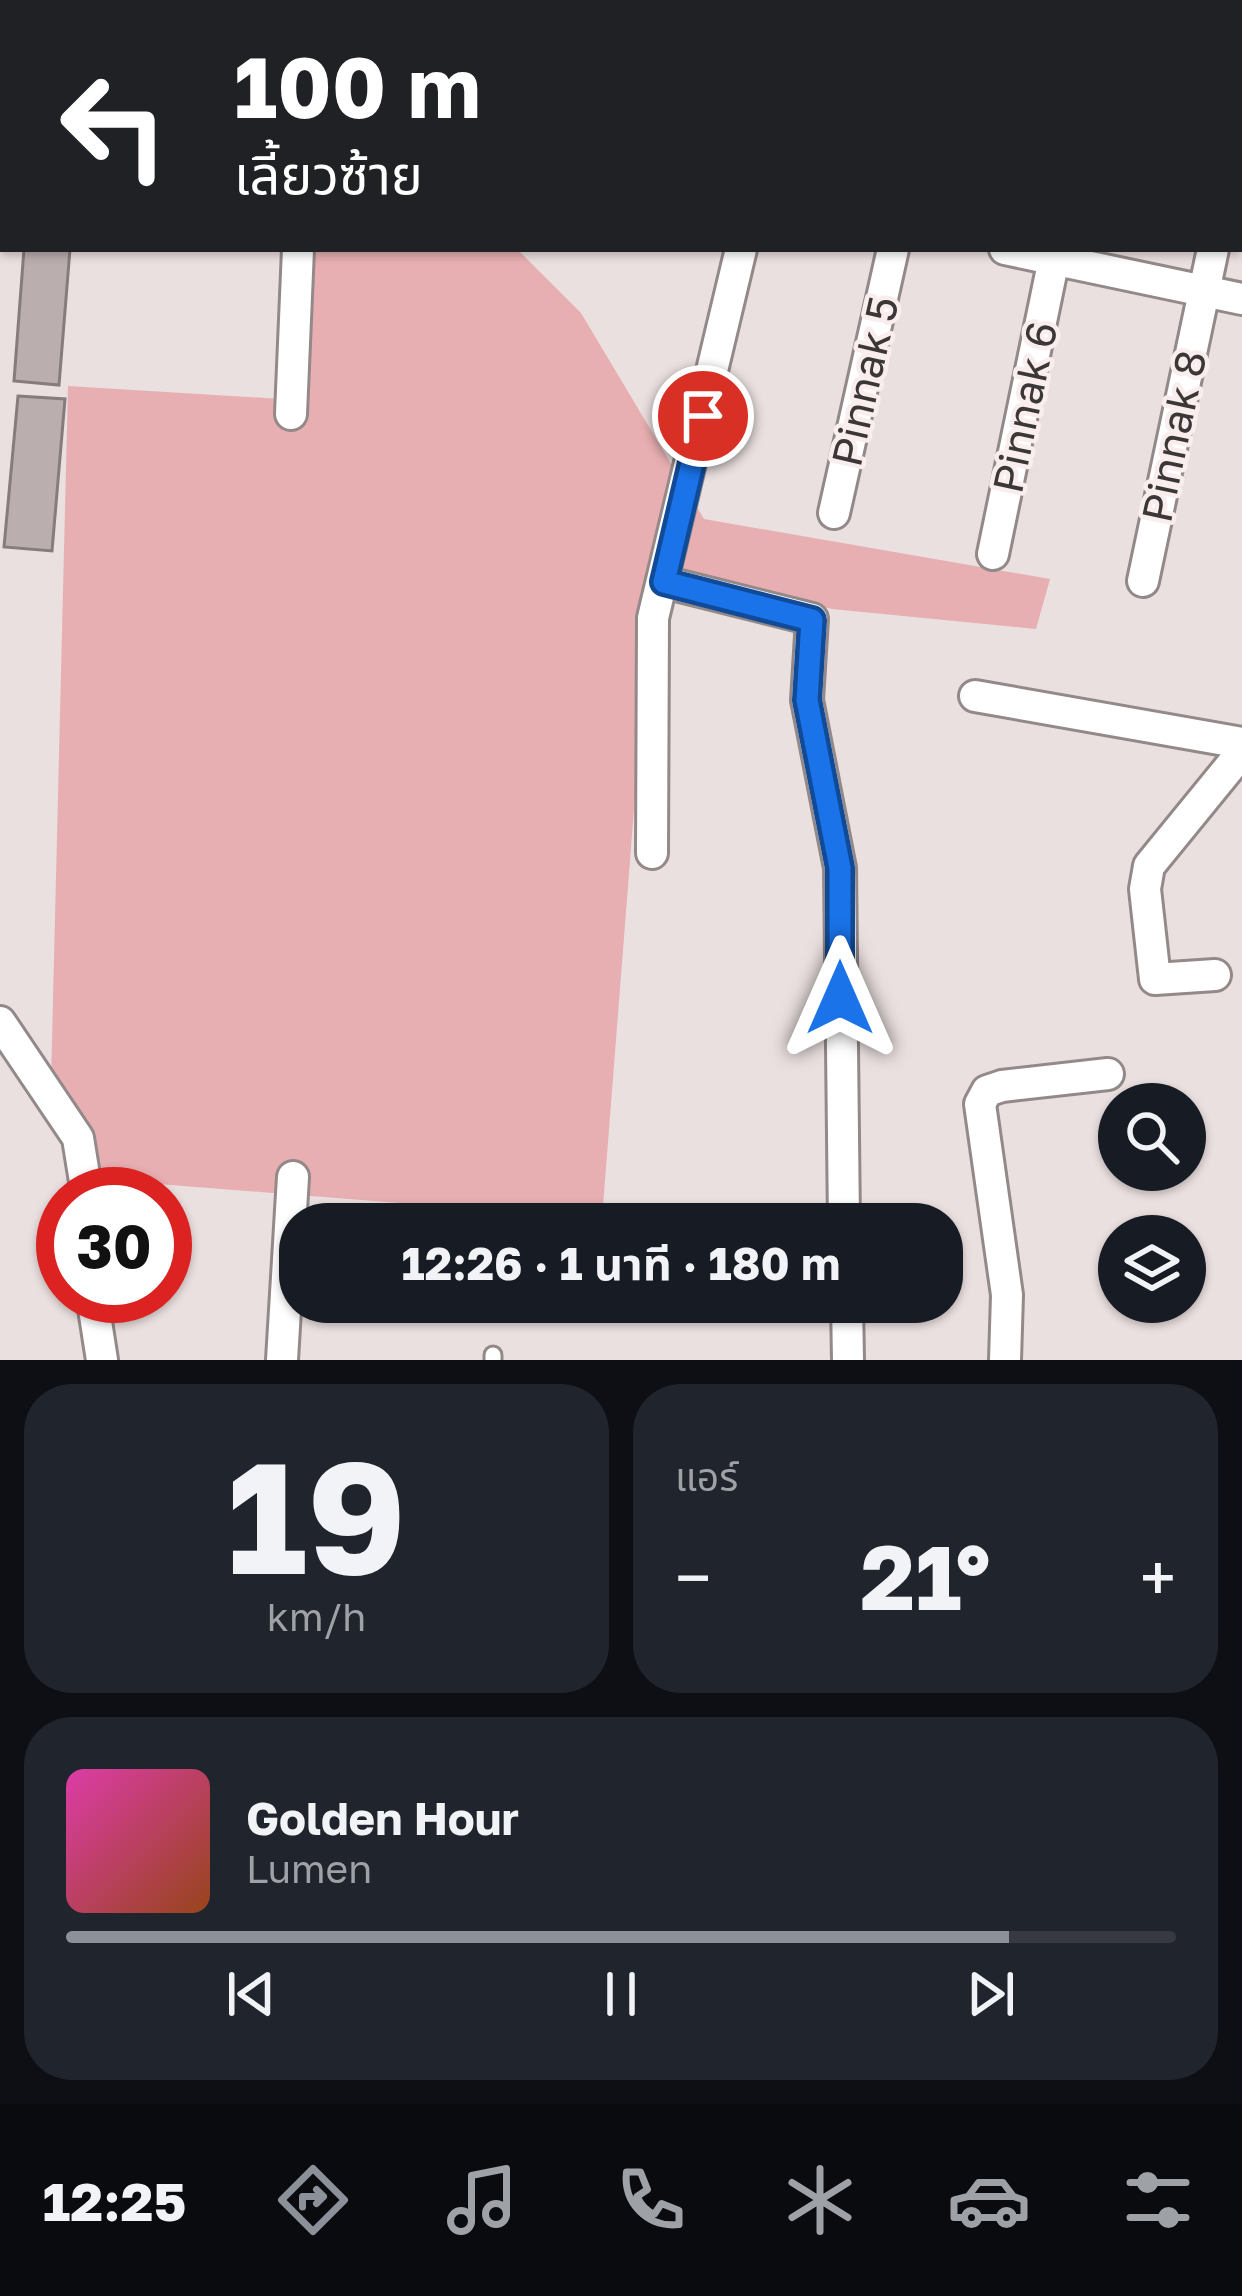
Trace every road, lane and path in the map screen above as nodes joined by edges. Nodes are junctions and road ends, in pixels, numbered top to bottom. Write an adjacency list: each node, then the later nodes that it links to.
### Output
1 (298, 252): 8 (street)
2 (740, 252): 12 (street)
3 (892, 252): 9 (street, Pinnak 5)
4 (1212, 252): 6 (street, Pinnak 8)
5 (1055, 254): 6 (street); 10 (street, Pinnak 6)
6 (1204, 291): 7 (street); 11 (street, Pinnak 8)
7 (1242, 299)
8 (291, 414)
9 (834, 513)
10 (993, 554)
11 (1143, 581)
12 (664, 582): 16 (street); 22 (street)
13 (975, 696): 14 (street)
14 (1242, 742)
15 (1242, 752): 17 (street)
16 (652, 853)
17 (1215, 975)
18 (0, 1022): 20 (street)
19 (1108, 1074): 28 (street)
20 (83, 1167)
21 (293, 1177): 26 (street)
22 (844, 1203)
23 (96, 1323): 25 (street)
24 (848, 1323): 27 (street)
25 (102, 1360)
26 (282, 1360)
27 (848, 1360)
28 (1005, 1360)

